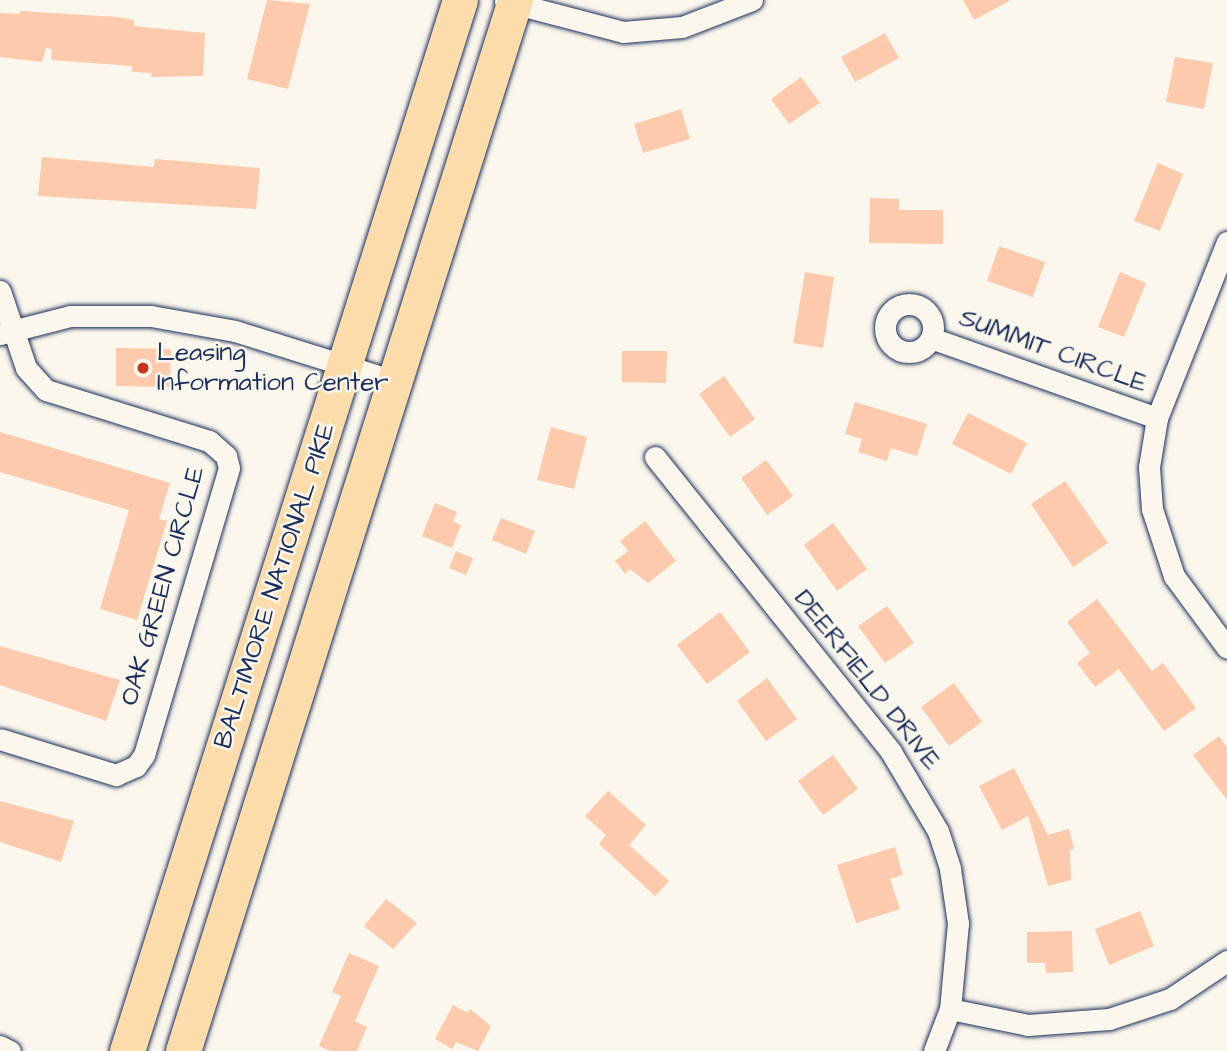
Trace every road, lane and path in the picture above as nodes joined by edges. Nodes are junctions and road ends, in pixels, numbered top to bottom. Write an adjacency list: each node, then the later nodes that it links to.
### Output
1 (460, 0): 8 (main road, BALTIMORE NATIONAL PIKE)
2 (752, 0): 3 (street)
3 (510, 1): 9 (main road, BALTIMORE NATIONAL PIKE)
4 (1227, 242): 10 (street)
5 (0, 291): 6 (street)
6 (5, 332): 8 (street); 13 (street, OAK GREEN CIRCLE)
7 (931, 338): 10 (street, SUMMIT CIRCLE)
8 (345, 363): 9 (street); 18 (main road, BALTIMORE NATIONAL PIKE)
9 (395, 381): 19 (main road, BALTIMORE NATIONAL PIKE)
10 (1157, 418): 12 (street)
11 (655, 457): 15 (street, DEERFIELD DRIVE)
12 (1227, 648)
13 (0, 739)
14 (1227, 961): 15 (street)
15 (950, 1009): 20 (street, DEERFIELD DRIVE)
16 (0, 1046): 17 (street)
17 (10, 1051)
18 (127, 1051)
19 (183, 1051)
20 (934, 1051)

